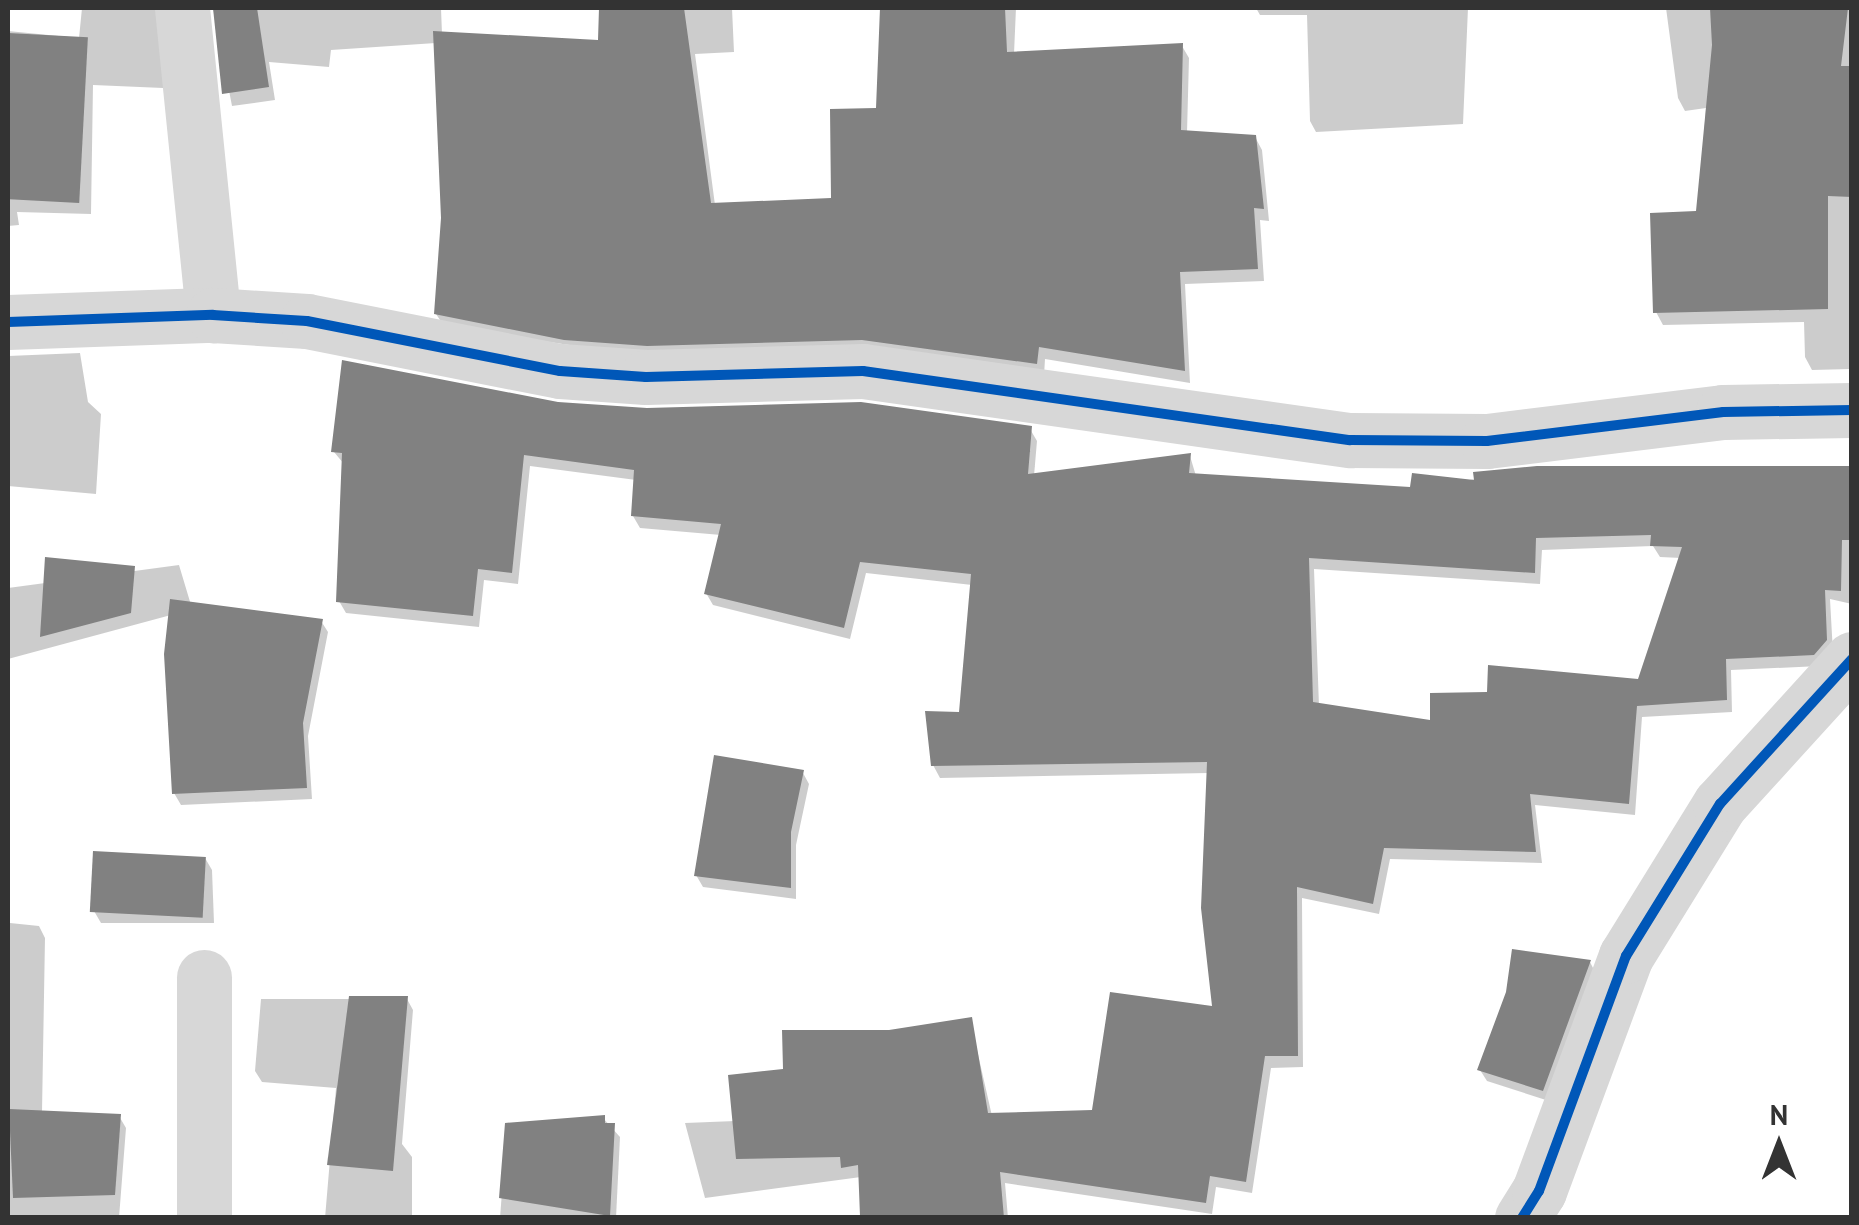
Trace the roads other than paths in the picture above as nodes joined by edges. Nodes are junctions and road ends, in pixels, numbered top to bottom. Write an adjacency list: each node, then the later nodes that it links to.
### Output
1 (182, 8): 2 (street)
2 (213, 315): 3 (street); 4 (street)
3 (8, 322)
4 (1852, 410)
5 (1852, 658): 8 (street)
6 (204, 977): 7 (street)
7 (204, 1218)
8 (1522, 1218)

